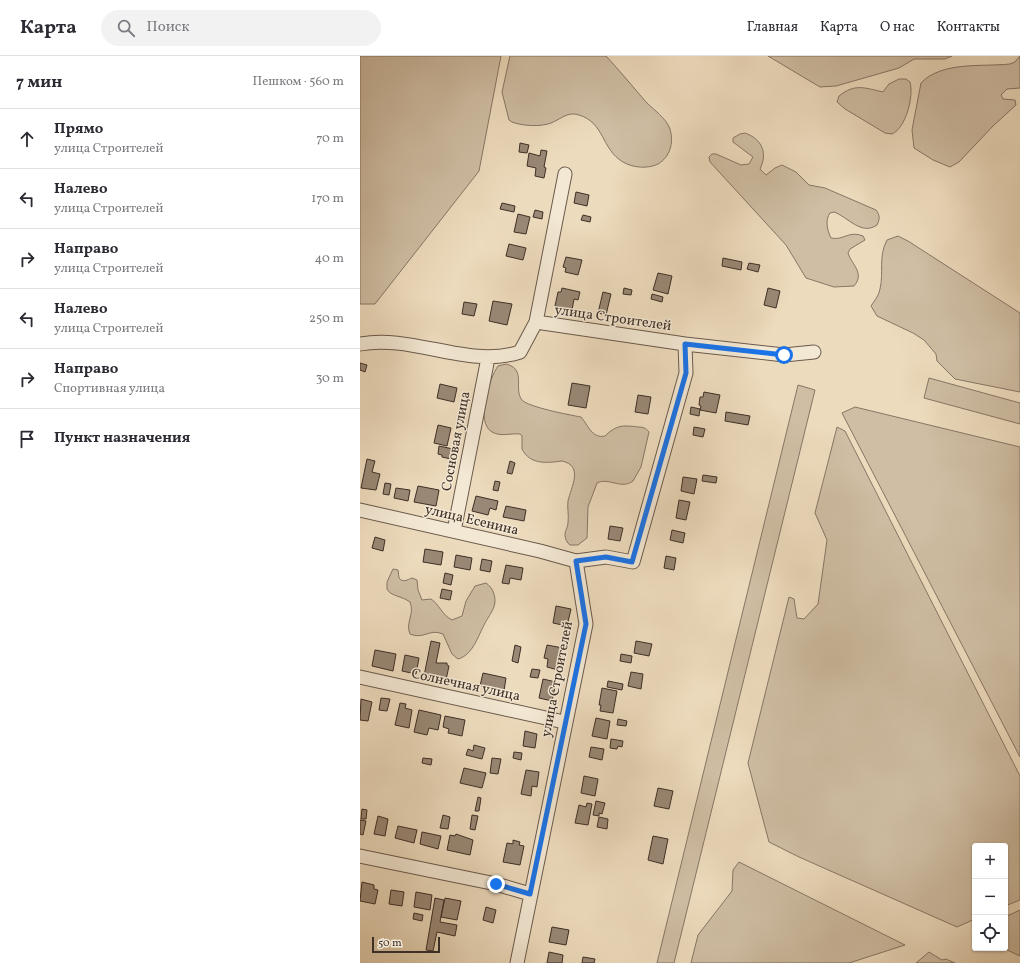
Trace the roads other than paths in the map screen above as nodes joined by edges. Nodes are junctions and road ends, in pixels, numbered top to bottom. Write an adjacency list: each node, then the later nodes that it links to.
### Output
1 (565, 174): 2 (street)
2 (536, 322): 4 (street, улица Строителей); 6 (street)
3 (360, 344): 6 (street)
4 (685, 344): 5 (street, улица Строителей); 9 (street, улица Строителей)
5 (814, 352)
6 (488, 358): 8 (street, Сосновая улица)
7 (360, 510): 8 (street, улица Есенина)
8 (454, 531): 9 (street, улица Есенина)
9 (576, 561): 11 (street, улица Строителей)
10 (360, 677): 11 (street, Солнечная улица)
11 (564, 722): 13 (street, улица Строителей)
12 (360, 856): 13 (street)
13 (530, 894): 14 (street, улица Строителей)
14 (517, 963)

